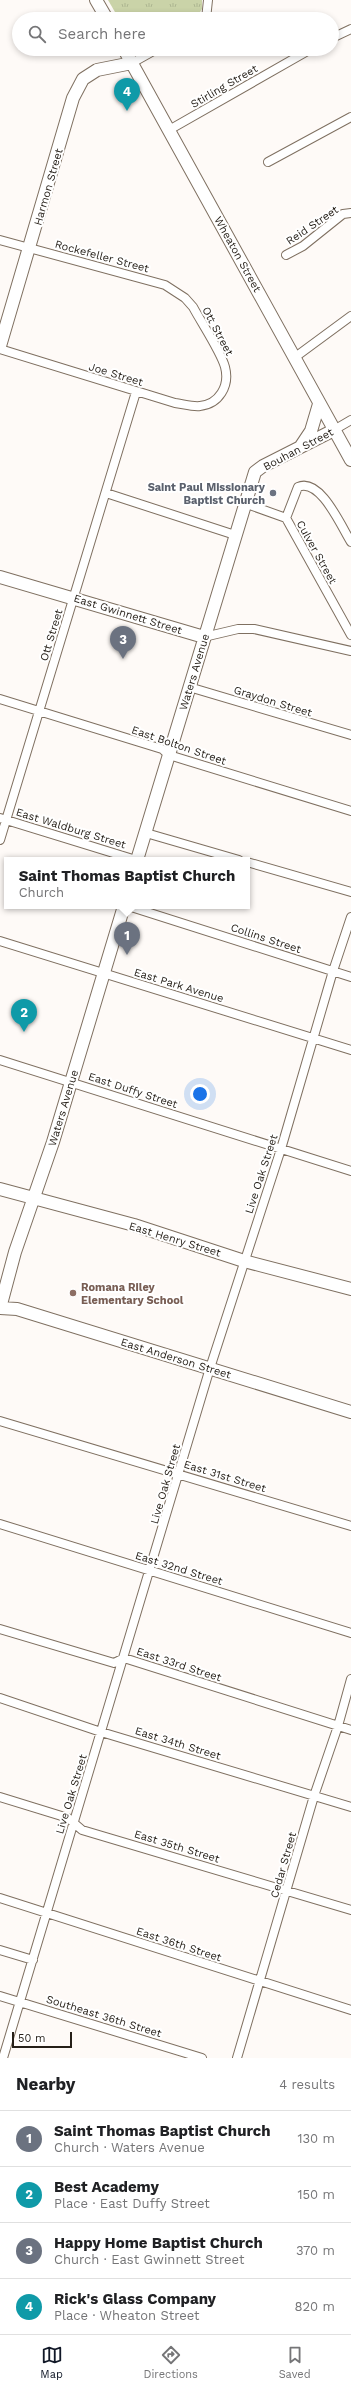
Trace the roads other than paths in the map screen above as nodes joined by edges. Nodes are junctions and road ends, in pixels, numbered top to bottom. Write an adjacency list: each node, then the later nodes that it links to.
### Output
1 (96, 0): 3 (main road)
2 (208, 0): 4 (street)
3 (103, 12)
4 (207, 12)
5 (351, 29): 6 (street)
6 (339, 35)
7 (128, 56): 10 (main road, Wheaton Street)
8 (144, 56): 10 (street)
9 (299, 56): 12 (street, Stirling Street)
10 (132, 63): 12 (main road, Wheaton Street); 16 (main road, Harmon Street)
11 (351, 118): 13 (street)
12 (169, 130): 21 (main road, Wheaton Street)
13 (268, 162)
14 (351, 213): 17 (street, Reid Street)
15 (0, 240): 16 (street, Rockefeller Street)
16 (31, 247): 18 (street, Rockefeller Street); 20 (main road, Harmon Street)
17 (286, 255)
18 (173, 290): 23 (street, Ott Street)
19 (351, 316): 21 (street)
20 (0, 348): 22 (street, Joe Street)
21 (294, 358): 24 (main road, Wheaton Street)
22 (136, 392): 23 (street, Joe Street); 30 (street, Ott Street)
23 (222, 392)
24 (319, 404): 26 (main road, Wheaton Street); 27 (main road)
25 (351, 420): 26 (street, Bouhan Street)
26 (334, 430): 27 (main road, Bouhan Street); 28 (main road, Wheaton Street)
27 (300, 447): 29 (main road, Bouhan Street)
28 (351, 460)
29 (250, 483): 31 (main road, Waters Avenue)
30 (106, 493): 33 (street); 36 (street, Ott Street)
31 (244, 503): 32 (street, Culver Street); 33 (main road, Waters Avenue)
32 (286, 518): 34 (street); 37 (street, Culver Street)
33 (235, 535): 38 (main road, Waters Avenue)
34 (351, 542)
35 (0, 577): 36 (main road, East Gwinnett Street)
36 (74, 598): 38 (main road, East Gwinnett Street); 42 (street, Ott Street)
37 (351, 635)
38 (204, 637): 39 (street, East Gwinnett Street); 40 (main road, Waters Avenue)
39 (351, 651)
40 (189, 687): 43 (street, Graydon Street); 44 (main road, Waters Avenue)
41 (0, 699): 42 (street, East Bolton Street)
42 (39, 712): 44 (street, East Bolton Street); 46 (street, Ott Street)
43 (351, 735)
44 (169, 756): 45 (street, East Bolton Street); 47 (main road, Waters Avenue)
45 (351, 811)
46 (3, 819): 48 (street, Ott Street); 49 (street, East Waldburg Street)
47 (146, 833): 50 (main road, Waters Avenue); 51 (street)
48 (0, 840)
49 (127, 857)
50 (138, 857)
51 (229, 857)
52 (250, 863): 53 (street)
53 (351, 892)
54 (123, 909): 59 (main road, Waters Avenue)
55 (137, 909): 58 (street, Collins Street)
56 (351, 917): 58 (street, Live Oak Street)
57 (0, 941): 59 (street, East Park Avenue)
58 (333, 971): 60 (street, Collins Street); 61 (street, Live Oak Street)
59 (104, 973): 61 (street, East Park Avenue); 64 (main road, Waters Avenue)
60 (351, 977)
61 (314, 1038): 62 (street, East Park Avenue); 65 (street, Live Oak Street)
62 (351, 1050)
63 (0, 1060): 64 (street, East Duffy Street)
64 (71, 1082): 65 (street, East Duffy Street); 68 (main road, Waters Avenue)
65 (281, 1149): 66 (street, East Duffy Street); 69 (street, Live Oak Street)
66 (351, 1171)
67 (0, 1189): 68 (main road, East Henry Street)
68 (33, 1200): 69 (main road, East Henry Street); 71 (main road, Waters Avenue)
69 (244, 1261): 70 (main road, East Henry Street); 72 (street, Live Oak Street)
70 (351, 1288)
71 (0, 1308): 72 (main road, East Anderson Street)
72 (210, 1368): 73 (main road, East Anderson Street); 75 (street, Live Oak Street)
73 (351, 1412)
74 (0, 1421): 75 (street, East 31st Street)
75 (180, 1473): 77 (street, East 31st Street); 78 (street, Live Oak Street)
76 (0, 1524): 78 (street, East 32nd Street)
77 (351, 1526)
78 (150, 1571): 80 (street, East 32nd Street); 81 (street, Live Oak Street)
79 (0, 1629): 81 (street, East 33rd Street)
80 (351, 1633)
81 (124, 1658): 84 (street, East 33rd Street); 86 (street, Live Oak Street)
82 (351, 1679): 84 (street, Cedar Street)
83 (0, 1698): 86 (street, East 34th Street)
84 (338, 1726): 85 (street, East 33rd Street); 87 (street, Cedar Street)
85 (351, 1730)
86 (101, 1732): 87 (street, East 34th Street); 90 (street, Live Oak Street)
87 (314, 1796): 89 (street, East 34th Street); 91 (street, Cedar Street)
88 (0, 1797): 90 (street, East 35th Street)
89 (351, 1807)
90 (74, 1822): 91 (street, East 35th Street); 94 (street, Live Oak Street)
91 (287, 1891): 93 (street, East 35th Street); 97 (street, Cedar Street)
92 (0, 1898): 94 (street, East 36th Street)
93 (351, 1910)
94 (46, 1914): 96 (street, Live Oak Street); 97 (street, East 36th Street)
95 (0, 1950): 96 (street)
96 (33, 1960): 99 (street, Live Oak Street)
97 (259, 1982): 100 (street, East 36th Street); 103 (street, Cedar Street)
98 (0, 1996): 99 (street, Southeast 36th Street)
99 (20, 2002): 101 (street, Live Oak Street); 102 (street, Southeast 36th Street)
100 (351, 2010)
101 (3, 2058)
102 (202, 2058)
103 (237, 2058)

